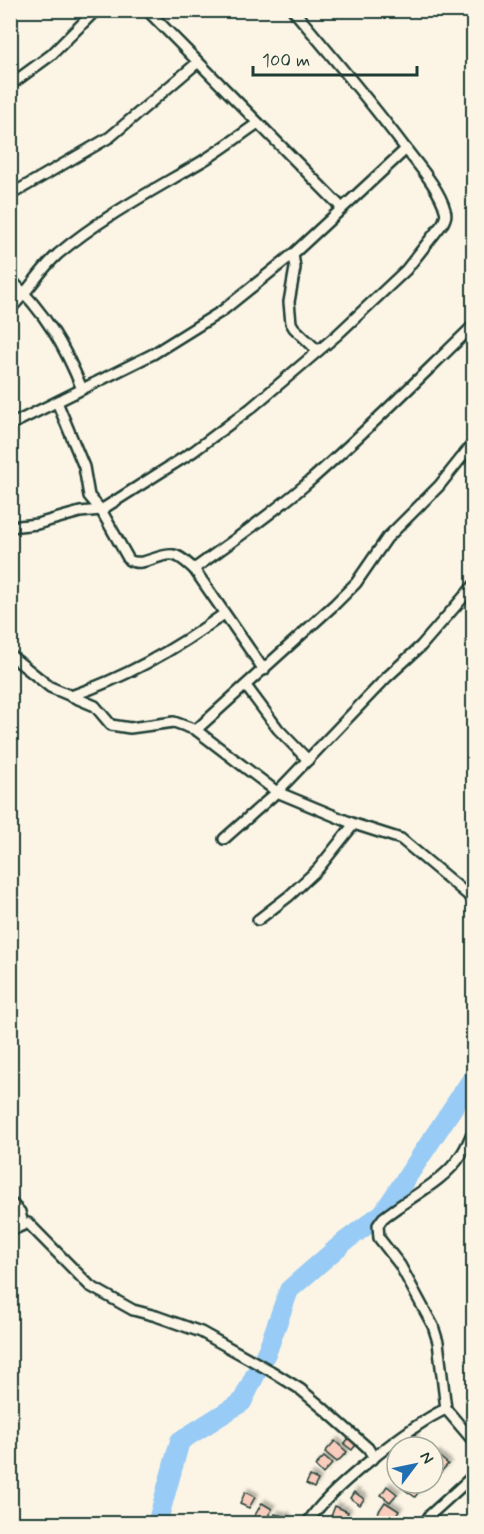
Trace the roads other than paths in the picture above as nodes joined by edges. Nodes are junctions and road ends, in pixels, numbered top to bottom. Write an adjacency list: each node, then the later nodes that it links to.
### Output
1 (96, 10): 5 (street)
2 (147, 10): 4 (street)
3 (293, 10): 7 (street)
4 (197, 63): 6 (street); 8 (street)
5 (10, 85)
6 (258, 123): 9 (street); 12 (street)
7 (406, 149): 9 (street); 15 (street)
8 (10, 195)
9 (340, 207): 10 (street)
10 (293, 254): 15 (street); 16 (street)
11 (10, 279): 12 (street)
12 (26, 294): 13 (street); 16 (street)
13 (10, 309)
14 (474, 326): 22 (street)
15 (318, 351): 20 (street)
16 (82, 389): 17 (street)
17 (57, 402): 18 (street); 20 (street)
18 (10, 425)
19 (474, 442): 26 (street)
20 (100, 510): 21 (street); 22 (street)
21 (10, 527)
22 (194, 569): 24 (street)
23 (474, 585): 30 (street)
24 (224, 614): 26 (street); 28 (street)
25 (10, 655): 28 (street)
26 (264, 670): 27 (street)
27 (246, 686): 29 (street); 30 (street)
28 (71, 696): 29 (street)
29 (196, 730): 31 (street)
30 (308, 760): 31 (street)
31 (277, 792): 32 (street); 33 (street)
32 (354, 824): 34 (street); 35 (street)
33 (224, 839)
34 (474, 900)
35 (258, 920)
36 (474, 1129): 40 (street)
37 (10, 1202): 38 (street)
38 (23, 1224): 39 (street); 42 (street)
39 (10, 1232)
40 (446, 1409): 41 (street); 42 (street)
41 (474, 1442)
42 (374, 1458): 44 (street)
43 (474, 1475): 45 (street)
44 (307, 1524)
45 (424, 1524)

